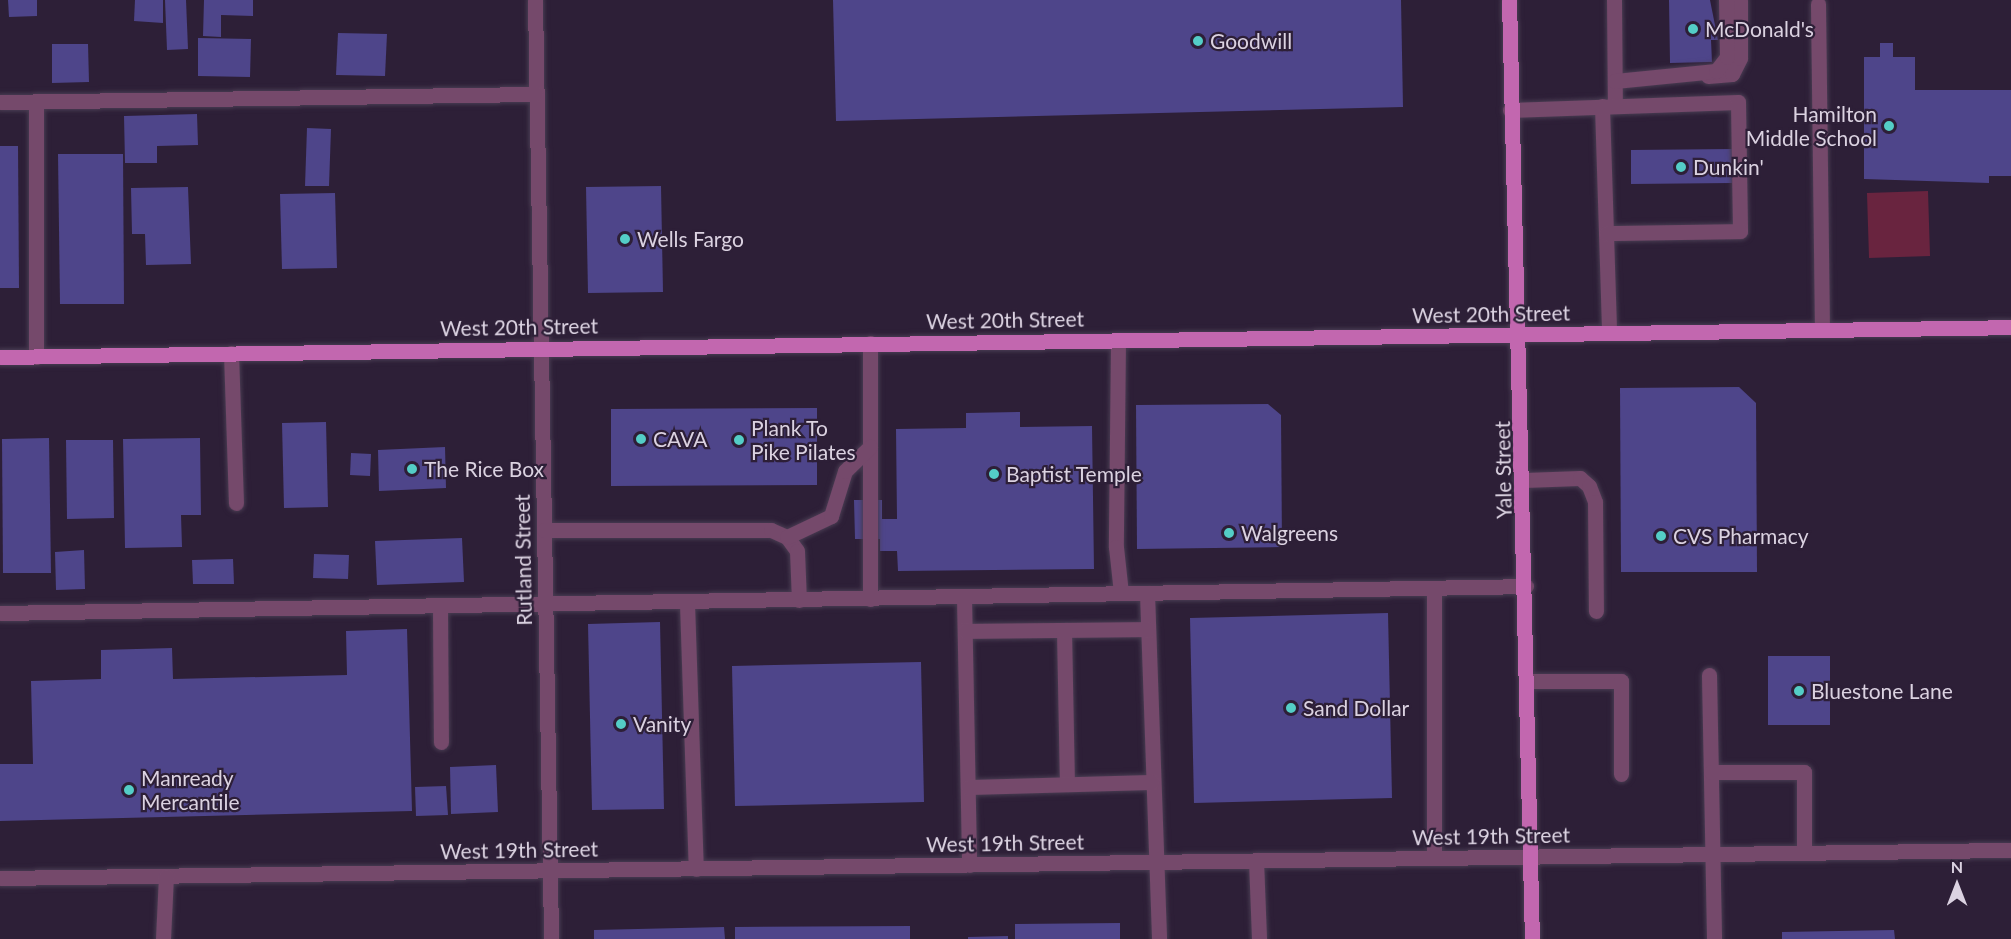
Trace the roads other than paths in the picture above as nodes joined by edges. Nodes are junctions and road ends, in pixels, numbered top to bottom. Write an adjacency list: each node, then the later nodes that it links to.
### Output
1 (535, 0): 9 (street, Rutland Street)
2 (1509, 0): 13 (main road, Yale Street)
3 (1614, 0): 8 (street)
4 (1726, 0): 7 (street)
5 (1740, 0): 7 (street)
6 (1818, 4): 16 (street)
7 (1696, 76): 8 (street)
8 (1615, 81): 12 (street)
9 (536, 94): 11 (street); 21 (street, Rutland Street)
10 (0, 102): 11 (street)
11 (36, 102): 24 (street)
12 (1608, 106): 13 (street); 14 (street); 14 (street)
13 (1510, 110): 18 (main road, Yale Street)
14 (1606, 233): 17 (street)
15 (2011, 327): 16 (main road, West 20th Street)
16 (1822, 330): 17 (main road, West 20th Street)
17 (1609, 333): 18 (main road, West 20th Street)
18 (1517, 334): 19 (main road, West 20th Street); 26 (main road, Yale Street)
19 (1118, 340): 20 (main road, West 20th Street); 32 (street)
20 (870, 343): 21 (main road, West 20th Street); 25 (street)
21 (541, 348): 22 (main road, West 20th Street); 28 (street, Rutland Street)
22 (231, 353): 24 (main road, West 20th Street); 27 (street)
23 (0, 357): 24 (main road, West 20th Street)
24 (36, 357)
25 (870, 447): 29 (street); 35 (street)
26 (1524, 480): 30 (main road, Yale Street); 40 (street)
27 (236, 503)
28 (544, 530): 29 (street); 38 (street, Rutland Street)
29 (787, 537): 36 (street)
30 (1526, 586): 31 (street); 46 (main road, Yale Street)
31 (1434, 588): 33 (street); 57 (street)
32 (1121, 593): 33 (street); 34 (street)
33 (1147, 593): 42 (street)
34 (964, 597): 35 (street); 44 (street)
35 (870, 599): 36 (street)
36 (799, 600): 37 (street)
37 (687, 603): 38 (street); 61 (street)
38 (545, 605): 39 (street); 62 (street, Rutland Street)
39 (440, 607): 41 (street); 47 (street)
40 (1596, 611)
41 (0, 613)
42 (1148, 629): 43 (street); 50 (street)
43 (1064, 630): 44 (street); 51 (street)
44 (965, 631): 52 (street)
45 (1709, 675): 48 (street)
46 (1528, 681): 49 (street); 56 (main road, Yale Street)
47 (441, 742)
48 (1711, 772): 54 (street); 55 (street)
49 (1621, 774)
50 (1152, 782): 51 (street); 59 (street)
51 (1067, 784): 52 (street)
52 (968, 787): 60 (street)
53 (2011, 850): 54 (street, West 19th Street)
54 (1804, 853): 55 (street, West 19th Street)
55 (1713, 854): 56 (street, West 19th Street); 70 (street)
56 (1531, 856): 57 (street, West 19th Street); 69 (main road, Yale Street)
57 (1434, 858): 58 (street, West 19th Street)
58 (1256, 860): 59 (street, West 19th Street); 68 (street)
59 (1155, 862): 60 (street, West 19th Street); 67 (street)
60 (969, 865): 61 (street, West 19th Street)
61 (696, 869): 62 (street, West 19th Street)
62 (550, 871): 63 (street, West 19th Street); 66 (street, Rutland Street)
63 (166, 876): 64 (street, West 19th Street); 65 (street)
64 (0, 878)
65 (163, 939)
66 (551, 939)
67 (1159, 939)
68 (1259, 939)
69 (1532, 939)
70 (1714, 939)

